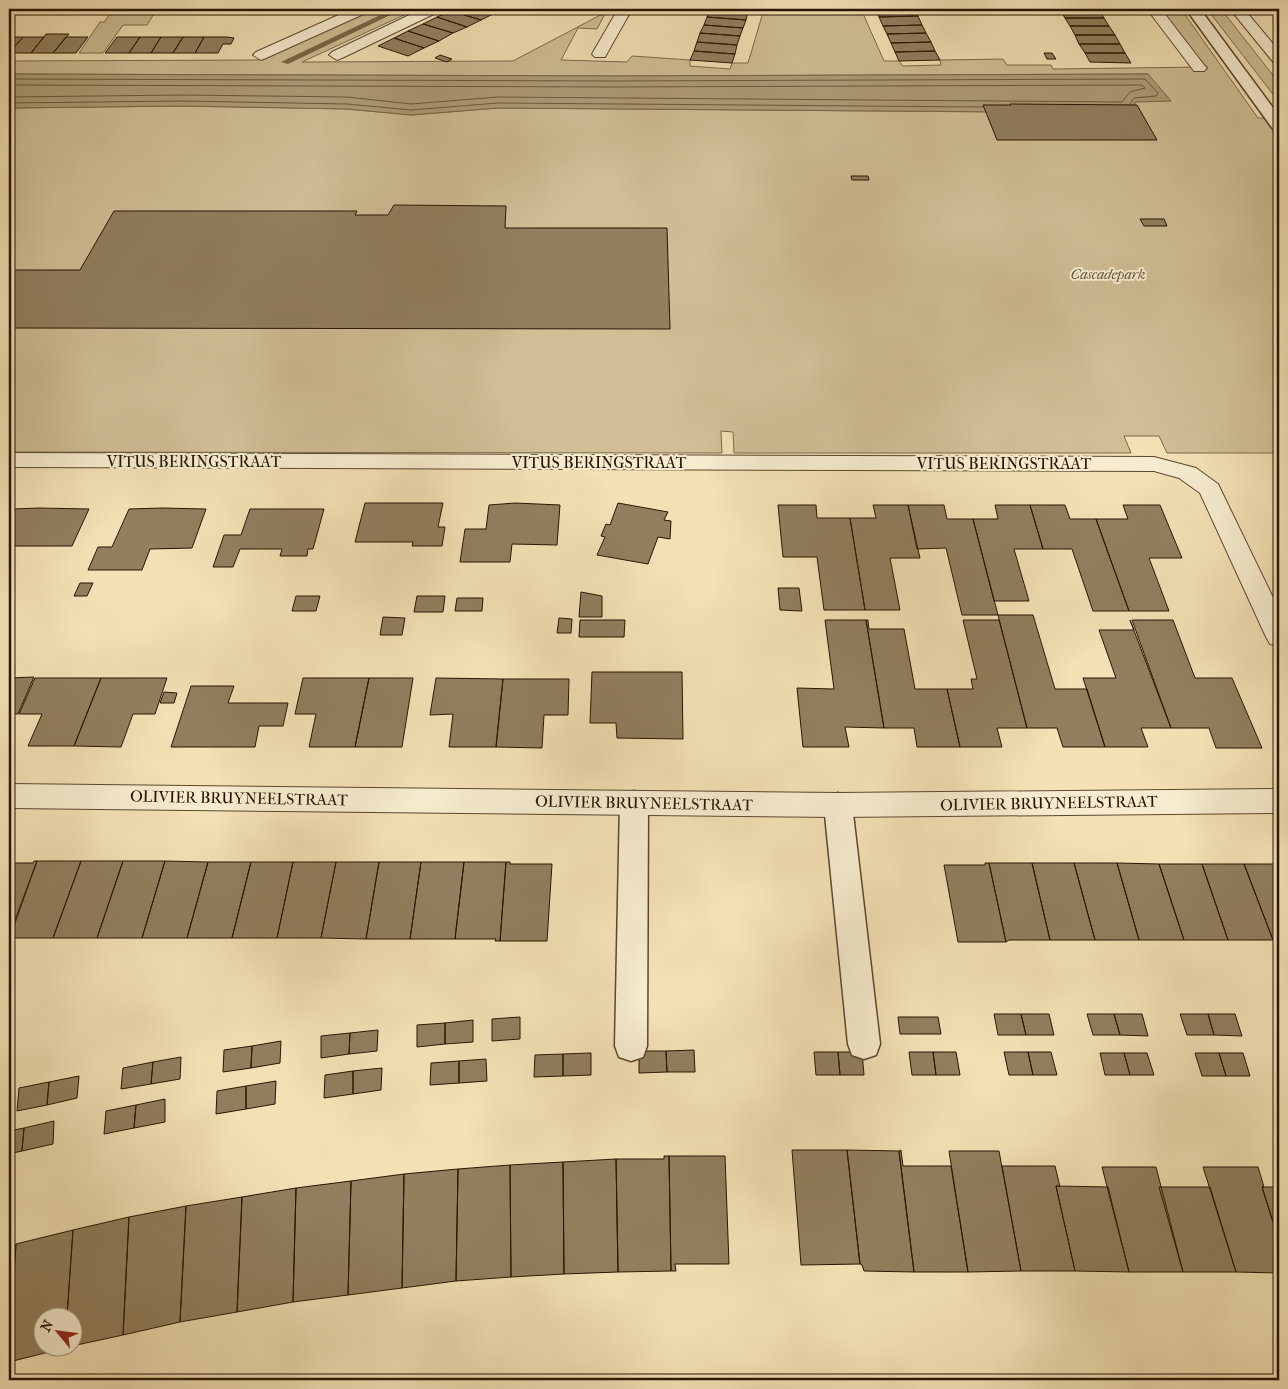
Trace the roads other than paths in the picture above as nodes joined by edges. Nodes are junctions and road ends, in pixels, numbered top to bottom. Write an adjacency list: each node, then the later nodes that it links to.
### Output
1 (363, 9): 9 (street)
2 (433, 9): 7 (street)
3 (625, 9): 8 (street)
4 (1154, 9): 11 (street)
5 (1193, 9): 12 (lane)
6 (1238, 9): 10 (street)
7 (337, 54)
8 (600, 54)
9 (261, 55)
10 (1279, 60)
11 (1198, 68)
12 (1279, 126)
13 (9, 460): 14 (street, VITUS BERINGSTRAAT)
14 (1279, 637)
15 (9, 796): 17 (street, OLIVIER BRUYNEELSTRAAT)
16 (1279, 801): 18 (street, OLIVIER BRUYNEELSTRAAT)
17 (634, 802): 18 (street, OLIVIER BRUYNEELSTRAAT); 20 (lane)
18 (838, 805): 19 (lane)
19 (864, 1044)
20 (631, 1046)

